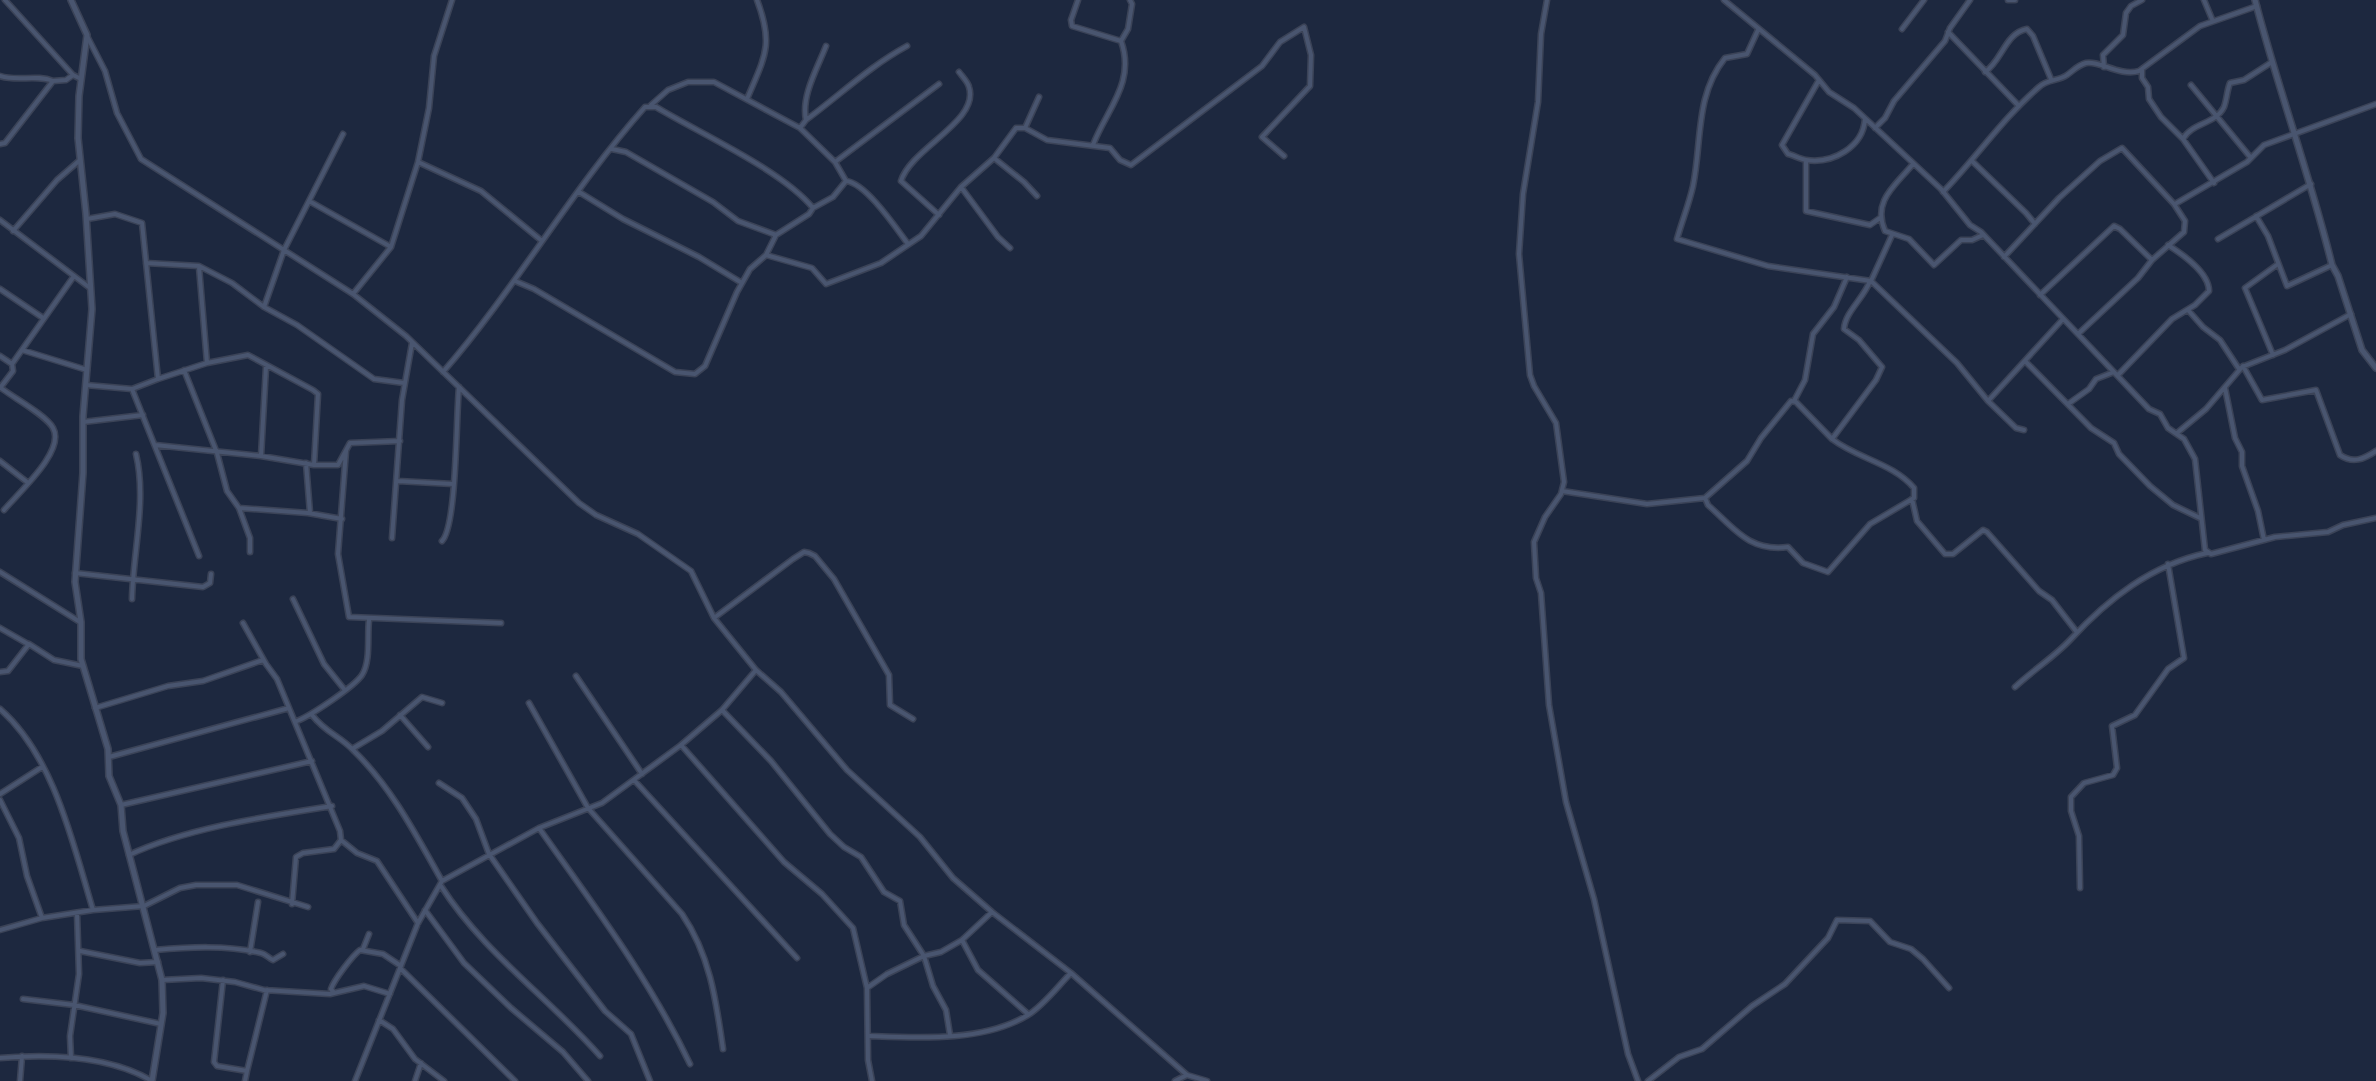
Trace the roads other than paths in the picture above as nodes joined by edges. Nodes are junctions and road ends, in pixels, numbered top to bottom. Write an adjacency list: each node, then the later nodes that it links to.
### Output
1 (5, 0): 29 (street)
2 (72, 0): 20 (street)
3 (452, 0): 60 (street)
4 (757, 0): 38 (street)
5 (1078, 0): 21 (street)
6 (1130, 0): 21 (street)
7 (1547, 0): 154 (street)
8 (1724, 0): 18 (street)
9 (1924, 0): 17 (street)
10 (1970, 0): 19 (street)
11 (2008, 0): 12 (street)
12 (2014, 0)
13 (2142, 0): 25 (street)
14 (2204, 0): 16 (street)
15 (2256, 3): 16 (street); 24 (street)
16 (2212, 19): 26 (street)
17 (1902, 29)
18 (1758, 30): 33 (street); 98 (street)
19 (1948, 32): 28 (street); 47 (street)
20 (87, 35): 31 (street); 89 (street)
21 (1121, 41): 52 (street)
22 (826, 46): 44 (street)
23 (907, 46): 44 (street)
24 (2272, 62): 42 (street); 49 (street)
25 (2104, 67): 26 (street); 32 (street)
26 (2142, 68): 50 (street)
27 (959, 72): 73 (street)
28 (1985, 72): 32 (street); 41 (street)
29 (73, 75): 31 (street); 34 (street)
30 (0, 76): 34 (street)
31 (81, 79): 57 (street)
32 (2051, 79): 41 (street)
33 (1819, 80): 43 (street); 58 (street)
34 (53, 81): 51 (street)
35 (939, 84): 61 (street)
36 (2191, 85): 42 (street)
37 (1039, 97): 46 (street)
38 (747, 99): 40 (street); 45 (street)
39 (2376, 104): 49 (street)
40 (650, 106): 53 (street); 72 (street)
41 (2019, 106): 59 (street)
42 (2216, 116): 50 (street); 56 (street)
43 (1865, 118): 47 (street); 58 (street)
44 (806, 120): 45 (street)
45 (800, 128): 61 (street)
46 (1025, 128): 52 (street); 55 (street)
47 (1875, 128): 62 (street)
48 (343, 134): 70 (street)
49 (2293, 134): 56 (street); 65 (street)
50 (2183, 139): 64 (street)
51 (2, 142)
52 (1093, 145): 54 (street)
53 (612, 149): 67 (street); 80 (street)
54 (1284, 156)
55 (994, 158): 66 (street); 69 (street)
56 (2251, 158): 64 (street)
57 (81, 160): 76 (street); 79 (street)
58 (1806, 160): 75 (street)
59 (1972, 161): 68 (street); 78 (street)
60 (418, 162): 84 (street); 87 (street)
61 (835, 162): 63 (street)
62 (1913, 164): 68 (street); 75 (street)
63 (846, 181): 72 (street); 85 (street)
64 (2214, 183): 71 (street)
65 (2311, 183): 74 (street); 95 (street)
66 (961, 187): 73 (street); 88 (street)
67 (579, 192): 84 (street); 101 (street)
68 (1943, 192): 82 (street)
69 (1037, 196)
70 (309, 201): 87 (street); 89 (street)
71 (2174, 204): 78 (street); 86 (street)
72 (813, 208): 80 (street)
73 (939, 215): 85 (street)
74 (2256, 216): 83 (street); 94 (street)
75 (1881, 217): 81 (street)
76 (87, 219): 93 (street); 102 (street)
77 (0, 220): 79 (street)
78 (2035, 224): 91 (street)
79 (13, 231): 97 (street)
80 (776, 235): 90 (street)
81 (1892, 235): 82 (street); 100 (street)
82 (1983, 235): 91 (street)
83 (2218, 239)
84 (542, 241): 99 (street)
85 (908, 244): 90 (street)
86 (2168, 245): 92 (street); 107 (street)
87 (391, 247): 104 (street)
88 (1010, 248)
89 (284, 250): 104 (street); 106 (street)
90 (766, 255): 101 (street)
91 (2003, 257): 105 (street)
92 (2152, 260): 105 (street); 111 (street)
93 (146, 263): 96 (street); 126 (street)
94 (2278, 264): 95 (street); 114 (street)
95 (2332, 265): 108 (street)
96 (199, 266): 106 (street); 117 (street)
97 (74, 276): 102 (street); 109 (street)
98 (1848, 277): 100 (street); 134 (street)
99 (515, 281): 101 (street); 124 (street)
100 (1871, 281): 133 (street); 140 (street)
101 (742, 284)
102 (90, 288): 122 (street)
103 (0, 289): 109 (street)
104 (352, 294): 112 (street)
105 (2040, 296): 110 (street)
106 (264, 307): 127 (street)
107 (2188, 310): 120 (street); 125 (street)
108 (2351, 314): 114 (street); 121 (street)
109 (43, 318): 113 (street)
110 (2063, 319): 111 (street); 116 (street)
111 (2078, 334): 125 (street)
112 (412, 342): 124 (street); 127 (street)
113 (22, 350): 118 (street); 122 (street)
114 (2273, 355): 120 (street)
115 (0, 356): 118 (street)
116 (2025, 361): 133 (street); 135 (street)
117 (207, 363): 119 (street); 123 (street)
118 (12, 364): 131 (street)
119 (266, 367): 147 (street); 150 (street)
120 (2241, 368): 130 (street); 143 (street)
121 (2376, 368)
122 (87, 370): 128 (street)
123 (184, 370): 126 (street); 145 (street)
124 (443, 372): 129 (street)
125 (2116, 373): 135 (street); 139 (street)
126 (158, 379): 132 (street)
127 (404, 383): 141 (street)
128 (86, 385): 132 (street); 137 (street)
129 (459, 387): 153 (street); 176 (street)
130 (2225, 387): 139 (street); 164 (street)
131 (1, 388): 152 (street)
132 (132, 389): 136 (street)
133 (1988, 400): 138 (street)
134 (1794, 401): 140 (street); 155 (street)
135 (2068, 404): 160 (street)
136 (143, 415): 137 (street); 142 (street)
137 (83, 422): 171 (street)
138 (2024, 430)
139 (2177, 433): 160 (street)
140 (1832, 439): 156 (street)
141 (400, 441): 144 (street); 151 (street)
142 (155, 445): 145 (street); 168 (street)
143 (2376, 451)
144 (346, 452): 150 (street); 162 (street)
145 (217, 453): 147 (street); 157 (street)
146 (136, 454): 173 (street)
147 (261, 456): 149 (street)
148 (0, 461): 152 (street)
149 (306, 463): 150 (street); 159 (street)
150 (314, 465)
151 (398, 481): 153 (street); 163 (street)
152 (27, 482): 158 (street)
153 (453, 484): 165 (street)
154 (1562, 492): 155 (street); 279 (street)
155 (1705, 498): 156 (street)
156 (1912, 499): 182 (street)
157 (239, 508): 159 (street); 166 (street)
158 (4, 510)
159 (310, 513): 162 (street)
160 (2200, 518): 167 (street)
161 (2376, 518): 164 (street)
162 (342, 519): 177 (street)
163 (392, 538)
164 (2264, 540): 167 (street)
165 (442, 541)
166 (250, 552)
167 (2207, 552): 169 (street)
168 (199, 556)
169 (2168, 564): 182 (street); 220 (street)
170 (0, 572): 178 (street)
171 (75, 573): 173 (street); 178 (street)
172 (211, 574): 173 (street)
173 (133, 579): 174 (street)
174 (132, 599)
175 (294, 599): 190 (street)
176 (714, 618): 186 (street); 199 (street)
177 (369, 620): 180 (street); 190 (street)
178 (81, 622): 185 (street)
179 (243, 623): 184 (street)
180 (501, 623)
181 (0, 628): 183 (street)
182 (2076, 631): 189 (street)
183 (29, 644): 185 (street); 187 (street)
184 (263, 660): 193 (street); 194 (street)
185 (83, 666): 193 (street)
186 (756, 670): 196 (street); 227 (street)
187 (0, 672)
188 (576, 676): 207 (street)
189 (2015, 687)
190 (344, 689): 197 (street)
191 (442, 703): 198 (street)
192 (529, 703): 214 (street)
193 (95, 708): 204 (street)
194 (289, 708): 200 (street); 204 (street)
195 (0, 709): 206 (street)
196 (722, 710): 201 (street); 239 (street)
197 (312, 715): 200 (street); 203 (street)
198 (400, 716): 202 (street); 203 (street)
199 (913, 719)
200 (297, 721): 205 (street)
201 (681, 745): 207 (street); 246 (street)
202 (428, 747)
203 (352, 749): 219 (street)
204 (109, 757): 212 (street)
205 (312, 761): 212 (street); 213 (street)
206 (42, 767): 210 (street); 225 (street)
207 (642, 774): 208 (street)
208 (634, 780): 214 (street); 240 (street)
209 (439, 783): 217 (street)
210 (0, 794)
211 (0, 800): 229 (street)
212 (121, 805): 218 (street)
213 (332, 806): 216 (street); 218 (street)
214 (588, 808): 215 (street); 258 (street)
215 (539, 828): 217 (street); 264 (street)
216 (341, 840): 222 (street); 230 (street)
217 (489, 854): 219 (street); 275 (street)
218 (129, 855): 223 (street)
219 (441, 883): 226 (street); 260 (street)
220 (2080, 888)
221 (258, 902): 237 (street)
222 (292, 904): 223 (street); 224 (street)
223 (144, 906): 225 (street); 234 (street)
224 (308, 907)
225 (93, 910): 228 (street)
226 (425, 910): 230 (street); 274 (street)
227 (992, 912): 233 (street); 243 (street)
228 (77, 913): 229 (street); 236 (street)
229 (42, 918): 231 (street)
230 (418, 923): 242 (street)
231 (0, 930)
232 (369, 934): 235 (street)
233 (962, 940): 239 (street); 253 (street)
234 (155, 950): 237 (street); 241 (street)
235 (363, 950): 242 (street); 249 (street)
236 (80, 951): 241 (street); 252 (street)
237 (250, 952): 238 (street)
238 (283, 954)
239 (924, 956): 246 (street); 256 (street)
240 (797, 958)
241 (158, 962): 244 (street)
242 (400, 967): 250 (street); 273 (street)
243 (1071, 973): 253 (street); 266 (street)
244 (162, 980): 245 (street); 255 (street)
245 (223, 980): 248 (street); 265 (street)
246 (867, 988): 257 (street)
247 (1949, 988): 280 (street)
248 (267, 990): 249 (street); 265 (street)
249 (334, 993): 250 (street)
250 (390, 993): 254 (street)
251 (23, 999): 252 (street)
252 (74, 1005): 255 (street); 262 (street)
253 (1028, 1014): 256 (street)
254 (379, 1020): 263 (street); 270 (street)
255 (161, 1024): 268 (street)
256 (950, 1035): 257 (street)
257 (870, 1036): 276 (street)
258 (723, 1048)
259 (22, 1056): 261 (street); 262 (street); 267 (street)
260 (600, 1056)
261 (0, 1058)
262 (71, 1058): 268 (street)
263 (421, 1063): 271 (street); 272 (street)
264 (690, 1064)
265 (247, 1071): 269 (street)
266 (1187, 1075): 277 (street); 278 (street)
267 (20, 1081)
268 (152, 1081)
269 (245, 1081)
270 (355, 1081)
271 (415, 1081)
272 (444, 1081)
273 (515, 1081)
274 (588, 1081)
275 (650, 1081)
276 (872, 1081)
277 (1175, 1081)
278 (1207, 1081)
279 (1638, 1081)
280 (1648, 1081)

